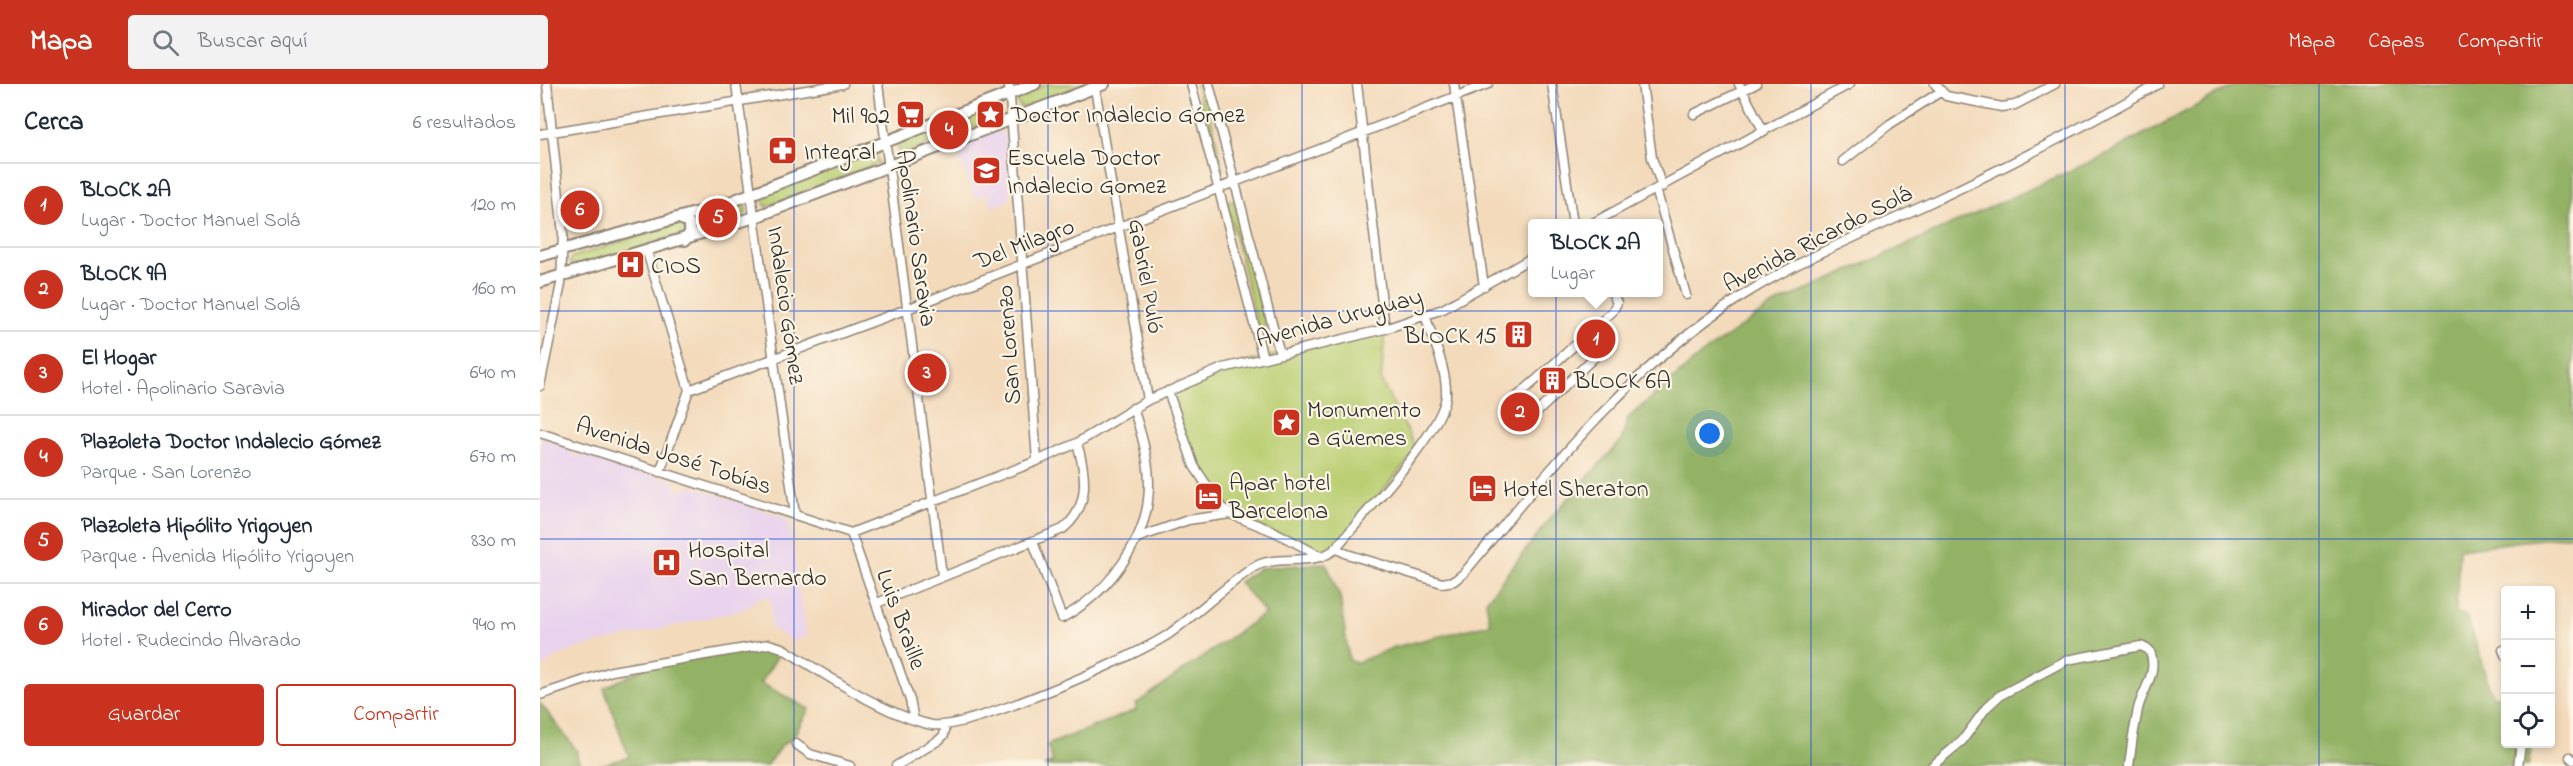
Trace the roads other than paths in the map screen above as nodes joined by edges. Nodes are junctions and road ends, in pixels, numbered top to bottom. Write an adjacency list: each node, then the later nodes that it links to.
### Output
1 (547, 84): 27 (street)
2 (736, 84): 23 (street, Indalecio Gómez)
3 (843, 84): 23 (street)
4 (878, 84): 30 (street, Apolinario Saravia)
5 (1035, 84): 20 (main road)
6 (1191, 84): 35 (street)
7 (1209, 84): 33 (street)
8 (1357, 84): 26 (street)
9 (1454, 84): 22 (street)
10 (1488, 84): 22 (street, Del Milagro)
11 (1552, 84): 39 (street)
12 (1642, 84): 34 (street)
13 (1756, 84): 19 (street)
14 (1850, 84): 28 (street)
15 (1935, 84): 21 (street)
16 (2055, 84): 21 (street)
17 (2158, 84): 75 (street, Avenida Ricardo Solá)
18 (1100, 86): 25 (main road); 41 (street, Gabriel Puló)
19 (1741, 88): 24 (street); 28 (street)
20 (1009, 89): 25 (street, San Lorenzo); 30 (main road)
21 (1940, 92): 31 (street)
22 (1455, 96): 26 (street, Del Milagro); 50 (street)
23 (739, 100): 27 (street); 36 (street, Indalecio Gómez)
24 (1694, 114)
25 (1012, 118): 32 (main road); 47 (street, San Lorenzo)
26 (1362, 131): 33 (street, Del Milagro); 55 (street)
27 (554, 132): 29 (street); 43 (street)
28 (1764, 132): 34 (street)
29 (540, 134)
30 (885, 143): 32 (street, Apolinario Saravia); 36 (main road)
31 (1843, 162)
32 (889, 164): 37 (main road); 53 (street, Apolinario Saravia)
33 (1234, 183): 35 (street, Del Milagro); 57 (street)
34 (1659, 188): 40 (street); 51 (street)
35 (1218, 189): 41 (street, Del Milagro); 59 (street)
36 (752, 193): 37 (street, Indalecio Gómez); 38 (main road)
37 (755, 217): 42 (main road); 58 (street, Indalecio Gómez)
38 (679, 218): 42 (main road); 43 (main road)
39 (1572, 219)
40 (1600, 219)
41 (1119, 227): 47 (street, Del Milagro); 63 (street, Gabriel Puló)
42 (685, 240): 44 (main road)
43 (563, 250): 45 (main road); 48 (street)
44 (647, 252): 48 (main road); 61 (street)
45 (540, 256)
46 (1528, 260): 50 (street, Avenida Uruguay)
47 (1021, 264): 53 (street, Del Milagro); 67 (street, San Lorenzo)
48 (561, 276): 49 (main road); 60 (street)
49 (540, 282)
50 (1484, 286): 54 (street, Avenida Uruguay)
51 (1686, 294)
52 (1614, 297): 56 (street)
53 (907, 309): 58 (street, Del Milagro); 69 (street, Apolinario Saravia)
54 (1425, 315): 55 (street, Avenida Uruguay); 75 (street)
55 (1384, 329): 57 (street, Avenida Uruguay)
56 (1609, 343)
57 (1280, 354): 59 (street, Avenida Uruguay)
58 (774, 358): 61 (street, Del Milagro); 71 (street, Indalecio Gómez)
59 (1263, 358): 62 (street, Avenida Uruguay)
60 (540, 386)
61 (689, 390): 68 (street)
62 (1168, 391): 63 (street, Avenida Uruguay); 70 (street)
63 (1148, 400): 64 (street, Avenida Uruguay)
64 (1133, 408): 66 (street, Avenida Uruguay); 73 (street)
65 (540, 433): 68 (street, Avenida José Tobías)
66 (1077, 443): 67 (street, Avenida Uruguay); 74 (street)
67 (1036, 461): 69 (street, Avenida Uruguay)
68 (660, 472): 71 (street, Avenida José Tobías)
69 (932, 503): 72 (street, Avenida Uruguay); 77 (street, Apolinario Saravia)
70 (1230, 514): 73 (street); 76 (street)
71 (795, 515): 72 (street, Avenida José Tobías)
72 (851, 533): 78 (street, Luis Braille)
73 (1137, 538): 74 (street)
74 (1034, 542): 77 (street)
75 (1335, 548): 76 (street)
76 (1322, 557): 81 (street)
77 (942, 575): 78 (street)
78 (877, 603): 80 (street, Luis Braille)
79 (540, 695): 80 (street)
80 (914, 720): 81 (street)
81 (946, 725): 85 (street)
82 (796, 744): 84 (street)
83 (2520, 748): 88 (street)
84 (850, 766)
85 (896, 766)
86 (1932, 766): 87 (street)
87 (2128, 766)
88 (2518, 766)

